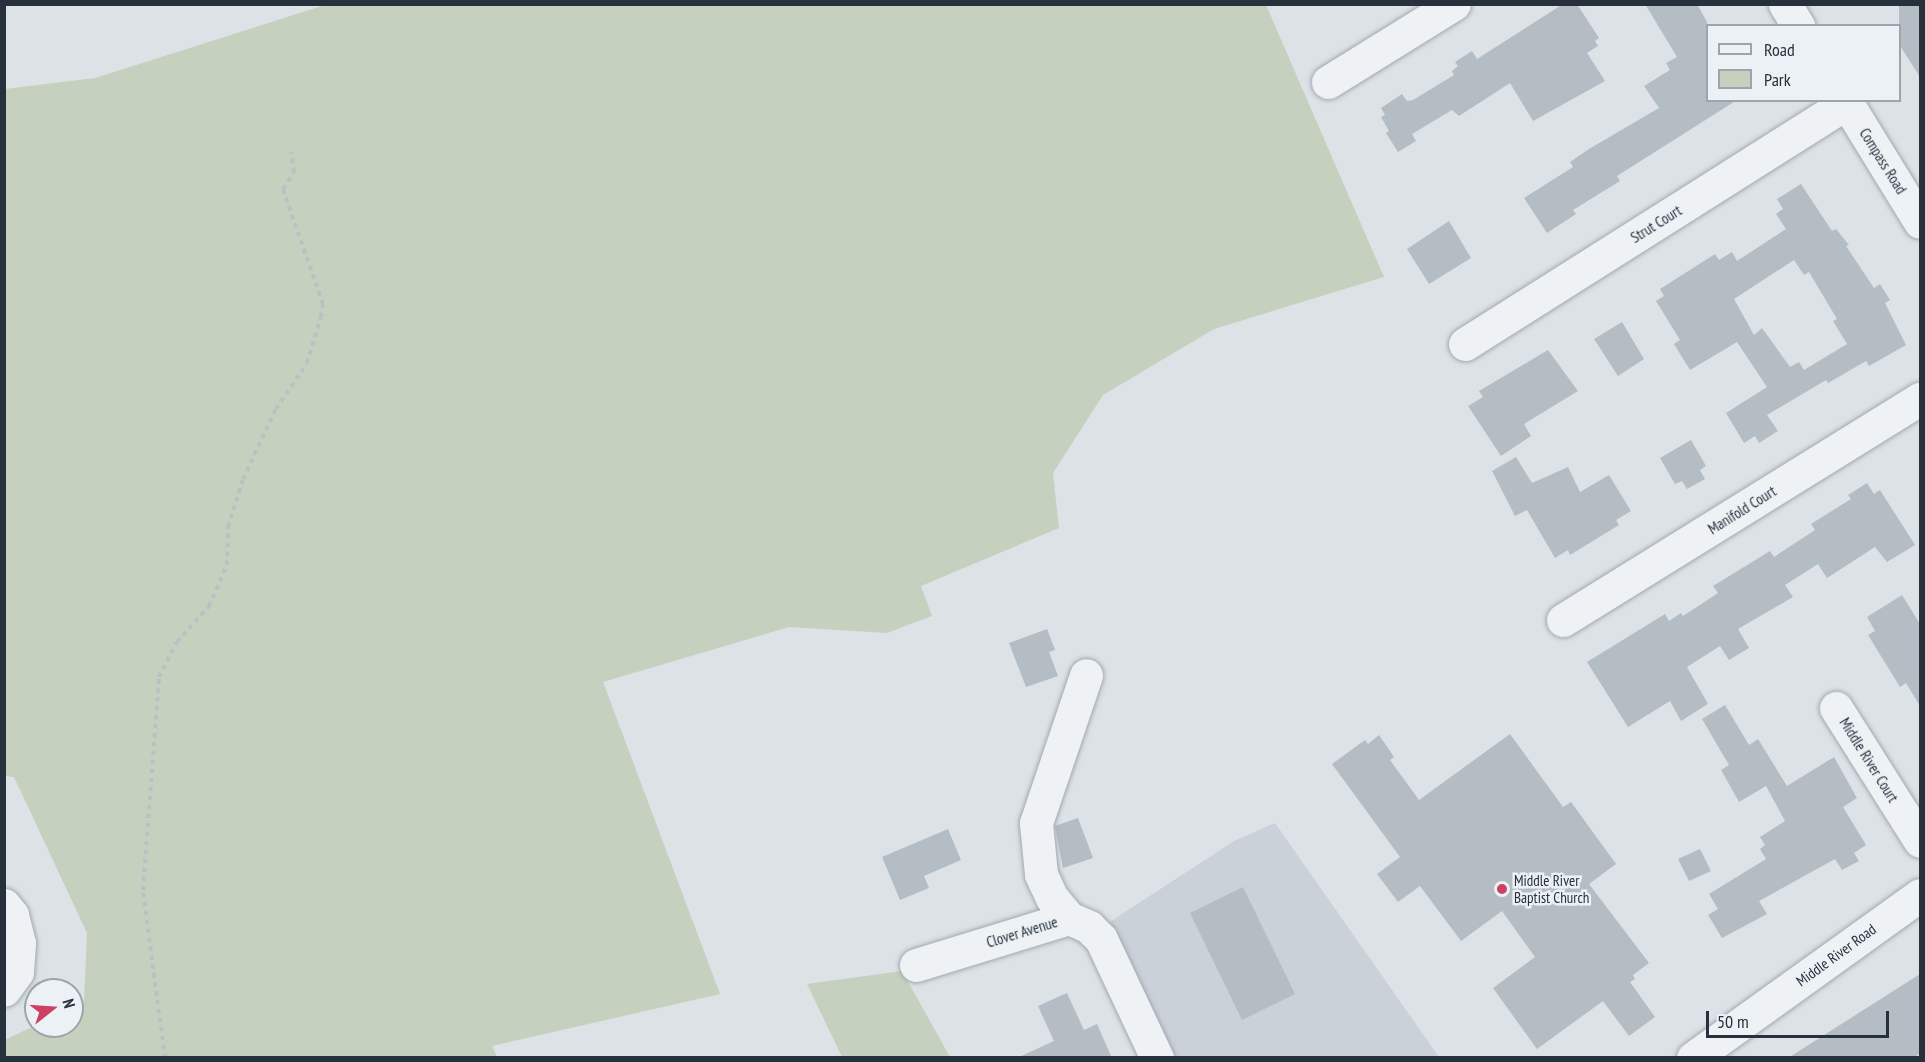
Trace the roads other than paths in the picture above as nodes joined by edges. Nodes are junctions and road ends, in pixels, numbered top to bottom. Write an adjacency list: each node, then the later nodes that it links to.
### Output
1 (1454, 4): 4 (street)
2 (1785, 4): 3 (street)
3 (1797, 24)
4 (1328, 82)
5 (1846, 102): 6 (street, Compass Road); 7 (street, Strut Court)
6 (1920, 222)
7 (1465, 344)
8 (1920, 399): 9 (street, Manifold Court)
9 (1563, 620)
10 (1086, 675): 15 (street)
11 (1836, 708): 12 (street, Middle River Court)
12 (1920, 841)
13 (1920, 895): 19 (street, Middle River Road)
14 (4, 906): 17 (street)
15 (1069, 918): 16 (street, Clover Avenue); 18 (street, Clover Avenue)
16 (916, 965)
17 (4, 990)
18 (1158, 1058)
19 (1693, 1058)

